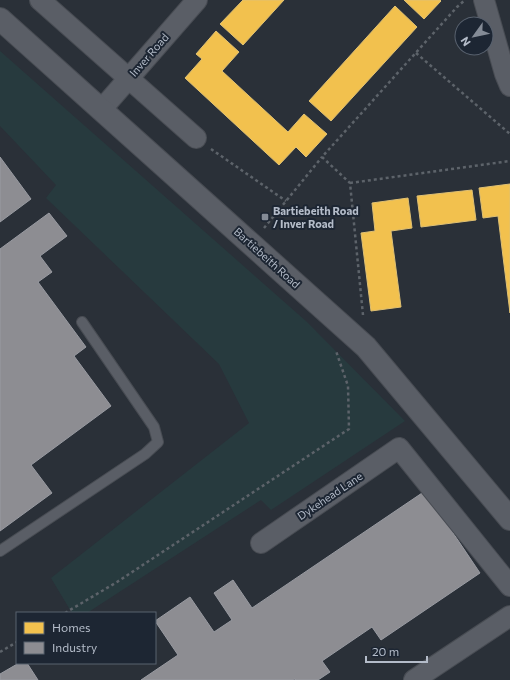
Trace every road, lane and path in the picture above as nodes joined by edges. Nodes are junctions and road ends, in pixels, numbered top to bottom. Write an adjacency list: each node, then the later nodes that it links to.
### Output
1 (40, 0): 7 (street)
2 (197, 0): 7 (street, Inver Road)
3 (465, 0): 6 (path)
4 (484, 0): 8 (street)
5 (0, 19): 9 (street, Bartiebeith Road)
6 (416, 53): 10 (path); 12 (path)
7 (128, 78): 9 (street, Inver Road); 11 (street)
8 (510, 86)
9 (102, 110): 16 (street, Bartiebeith Road)
10 (510, 134)
11 (196, 138): 15 (path)
12 (322, 157): 14 (path); 15 (path)
13 (510, 161): 14 (path)
14 (350, 183): 18 (path)
15 (286, 201): 16 (path)
16 (251, 244): 18 (street, Bartiebeith Road)
17 (82, 322): 21 (lane)
18 (356, 324): 19 (street, Bartiebeith Road); 23 (path)
19 (510, 519)
20 (261, 543): 22 (street, Dykehead Lane)
21 (0, 551)
22 (510, 586)
23 (67, 612)
24 (510, 616): 27 (street)
25 (16, 643): 26 (path)
26 (0, 652)
27 (414, 680)

